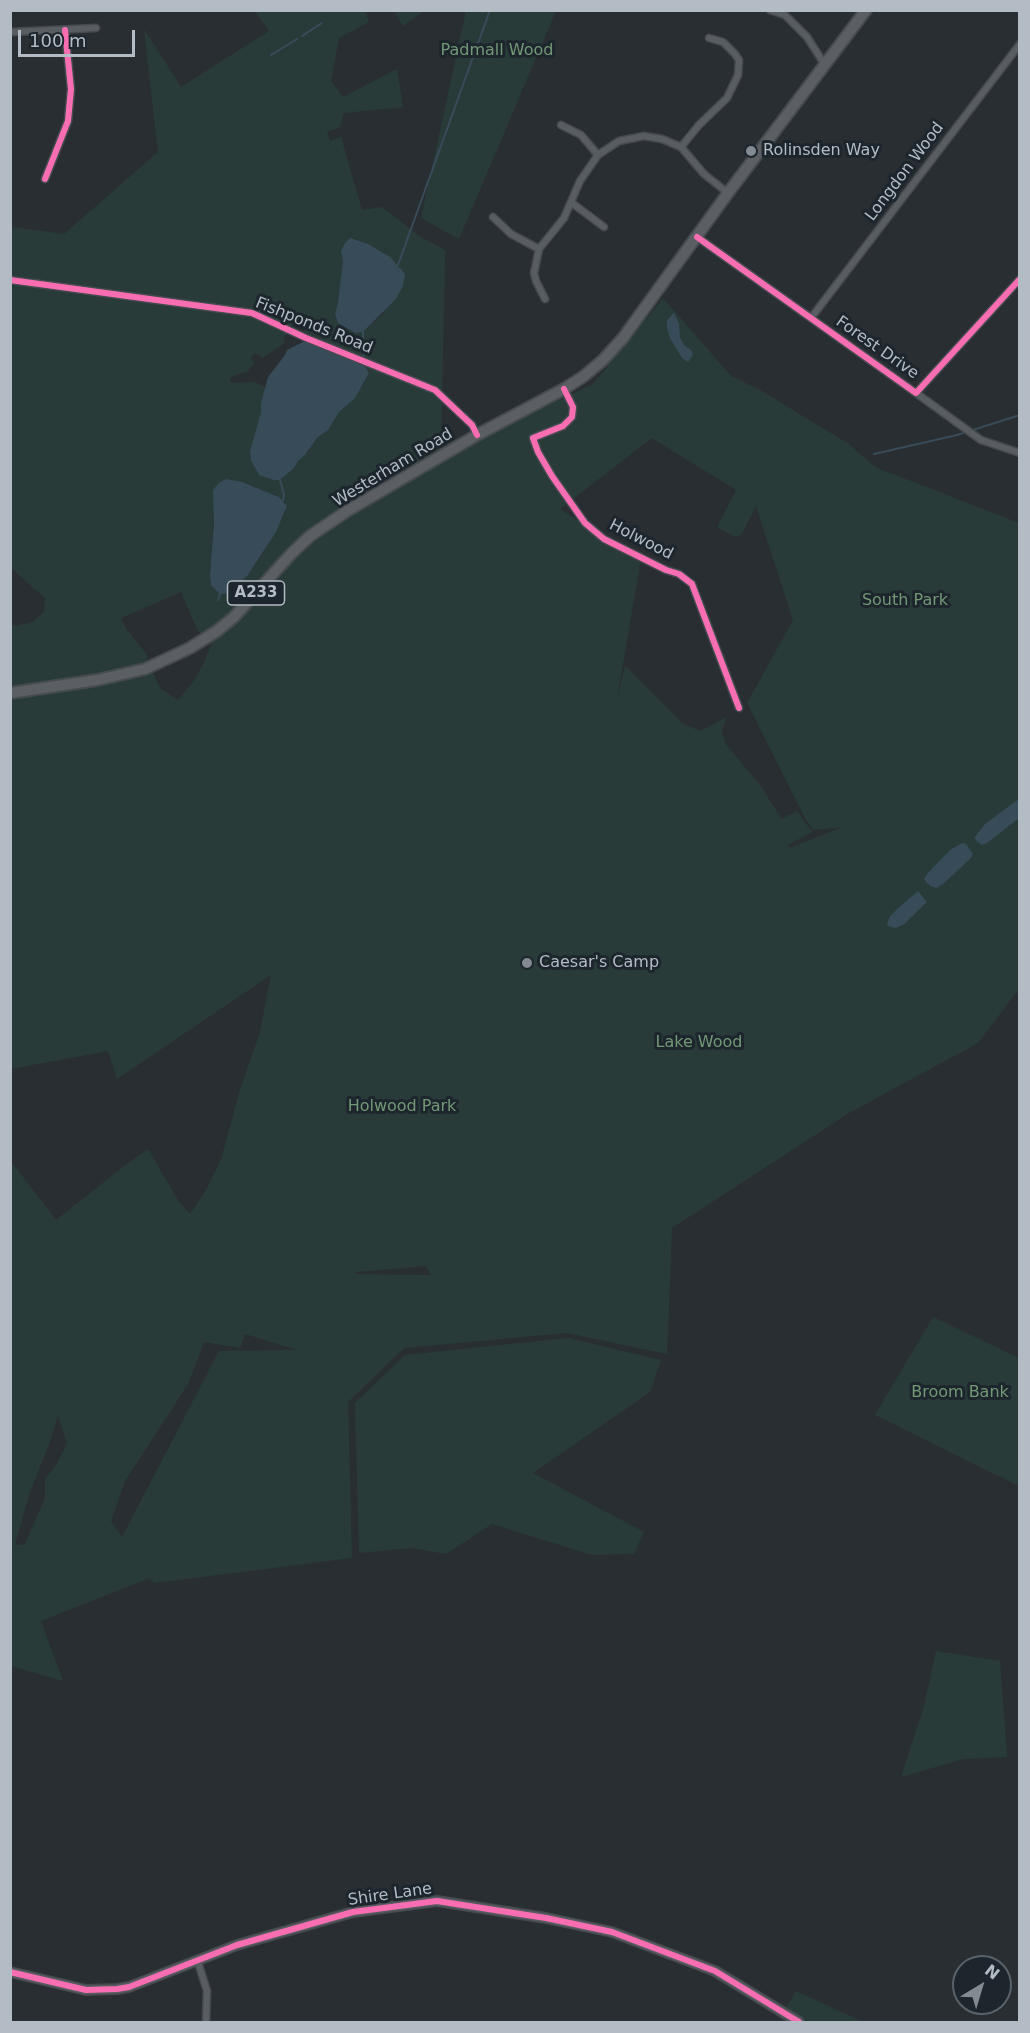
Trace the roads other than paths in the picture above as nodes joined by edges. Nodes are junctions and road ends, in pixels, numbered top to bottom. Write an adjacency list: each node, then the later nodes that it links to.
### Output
1 (771, 10): 8 (street)
2 (866, 10): 8 (main road, Westerham Road / A233)
3 (96, 28): 4 (street)
4 (65, 30): 5 (street); 12 (street)
5 (10, 32)
6 (709, 38): 10 (street)
7 (1020, 44): 22 (street, Longdon Wood)
8 (825, 65): 13 (main road, Westerham Road / A233)
9 (561, 125): 11 (street)
10 (681, 147): 11 (street); 13 (street)
11 (598, 155): 14 (street)
12 (45, 179)
13 (728, 193): 17 (main road, Westerham Road / A233)
14 (572, 203): 16 (street); 18 (street)
15 (493, 217): 18 (street)
16 (604, 227)
17 (697, 237): 22 (street, Forest Drive); 23 (main road, Westerham Road / A233)
18 (539, 249): 21 (street)
19 (1020, 279): 24 (street, Forest Drive)
20 (10, 280): 25 (street, Fishponds Road)
21 (545, 299)
22 (811, 318): 24 (street, Forest Drive)
23 (564, 389): 25 (main road, Westerham Road / A233); 28 (street, Holwood)
24 (916, 393): 26 (street)
25 (477, 435): 27 (main road, Westerham Road / A233)
26 (1020, 453)
27 (10, 693)
28 (739, 708)
29 (198, 1962): 30 (street, Shire Lane); 31 (street); 32 (street, Shire Lane)
30 (10, 1972)
31 (206, 2022)
32 (799, 2022)

